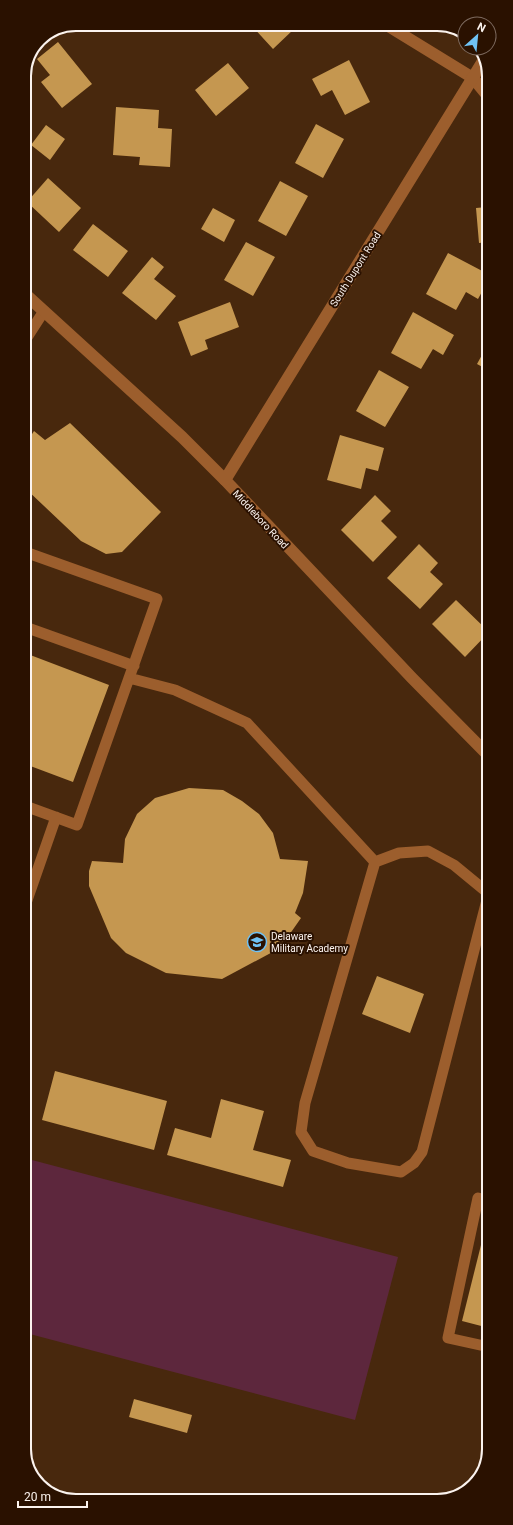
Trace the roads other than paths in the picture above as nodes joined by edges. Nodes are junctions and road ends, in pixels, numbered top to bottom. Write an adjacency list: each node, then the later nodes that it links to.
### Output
1 (396, 31): 3 (street)
2 (480, 65): 3 (street, South Dupont Road)
3 (473, 78): 4 (street); 8 (street, South Dupont Road)
4 (482, 90)
5 (31, 299): 6 (street, Middleboro Road)
6 (44, 311): 7 (lane); 8 (street, Middleboro Road)
7 (31, 331)
8 (225, 480): 13 (street, Middleboro Road)
9 (31, 554): 11 (lane)
10 (31, 629): 11 (lane)
11 (134, 666): 12 (lane)
12 (129, 678): 15 (lane); 16 (lane)
13 (482, 749)
14 (31, 808): 15 (lane)
15 (56, 817): 18 (lane)
16 (376, 862): 17 (lane); 19 (lane)
17 (482, 885)
18 (31, 889)
19 (482, 909)
20 (482, 1199): 21 (lane)
21 (482, 1345)

